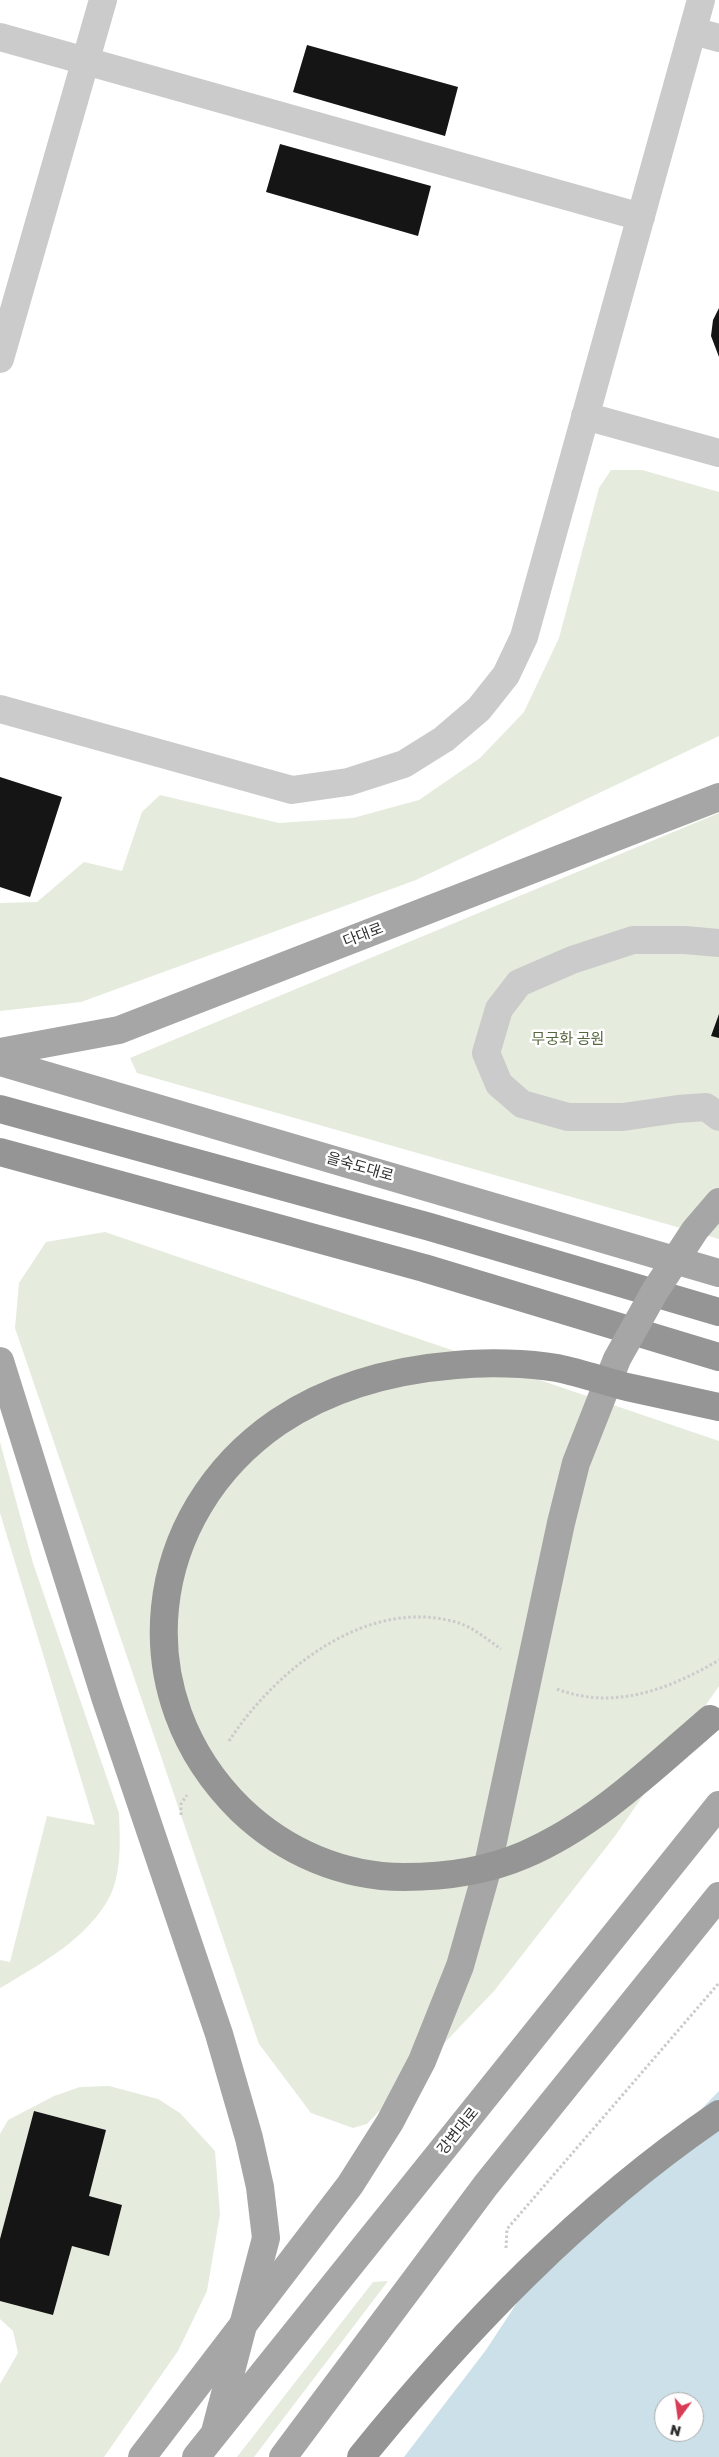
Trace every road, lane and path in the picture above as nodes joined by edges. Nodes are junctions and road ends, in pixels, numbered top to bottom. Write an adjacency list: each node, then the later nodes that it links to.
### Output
1 (103, 0): 6 (street)
2 (701, 0): 3 (street)
3 (693, 31): 5 (street); 7 (street)
4 (0, 37): 6 (street)
5 (719, 38)
6 (86, 61): 7 (street); 8 (street)
7 (641, 217): 9 (street)
8 (0, 359)
9 (585, 416): 10 (street); 11 (street)
10 (719, 453)
11 (0, 708)
12 (719, 797): 14 (main road, 다대로)
13 (719, 944): 17 (street)
14 (0, 1052)
15 (0, 1062): 20 (main road, 을숙도대로)
16 (0, 1109): 21 (highway)
17 (719, 1117)
18 (0, 1152): 22 (highway)
19 (719, 1202): 36 (main road, bridge)
20 (719, 1273)
21 (719, 1312)
22 (719, 1357)
23 (0, 1361): 35 (main road)
24 (719, 1407): 28 (highway, bridge)
25 (507, 1654): 29 (path)
26 (719, 1660): 27 (path)
27 (553, 1687)
28 (715, 1714)
29 (224, 1749)
30 (190, 1790): 32 (path)
31 (719, 1805): 35 (main road, 강변대로)
32 (180, 1822)
33 (719, 1896): 38 (main road)
34 (719, 2114): 39 (highway, bridge)
35 (215, 2432): 37 (main road, 강변대로)
36 (142, 2457)
37 (196, 2457)
38 (283, 2457)
39 (361, 2457)

